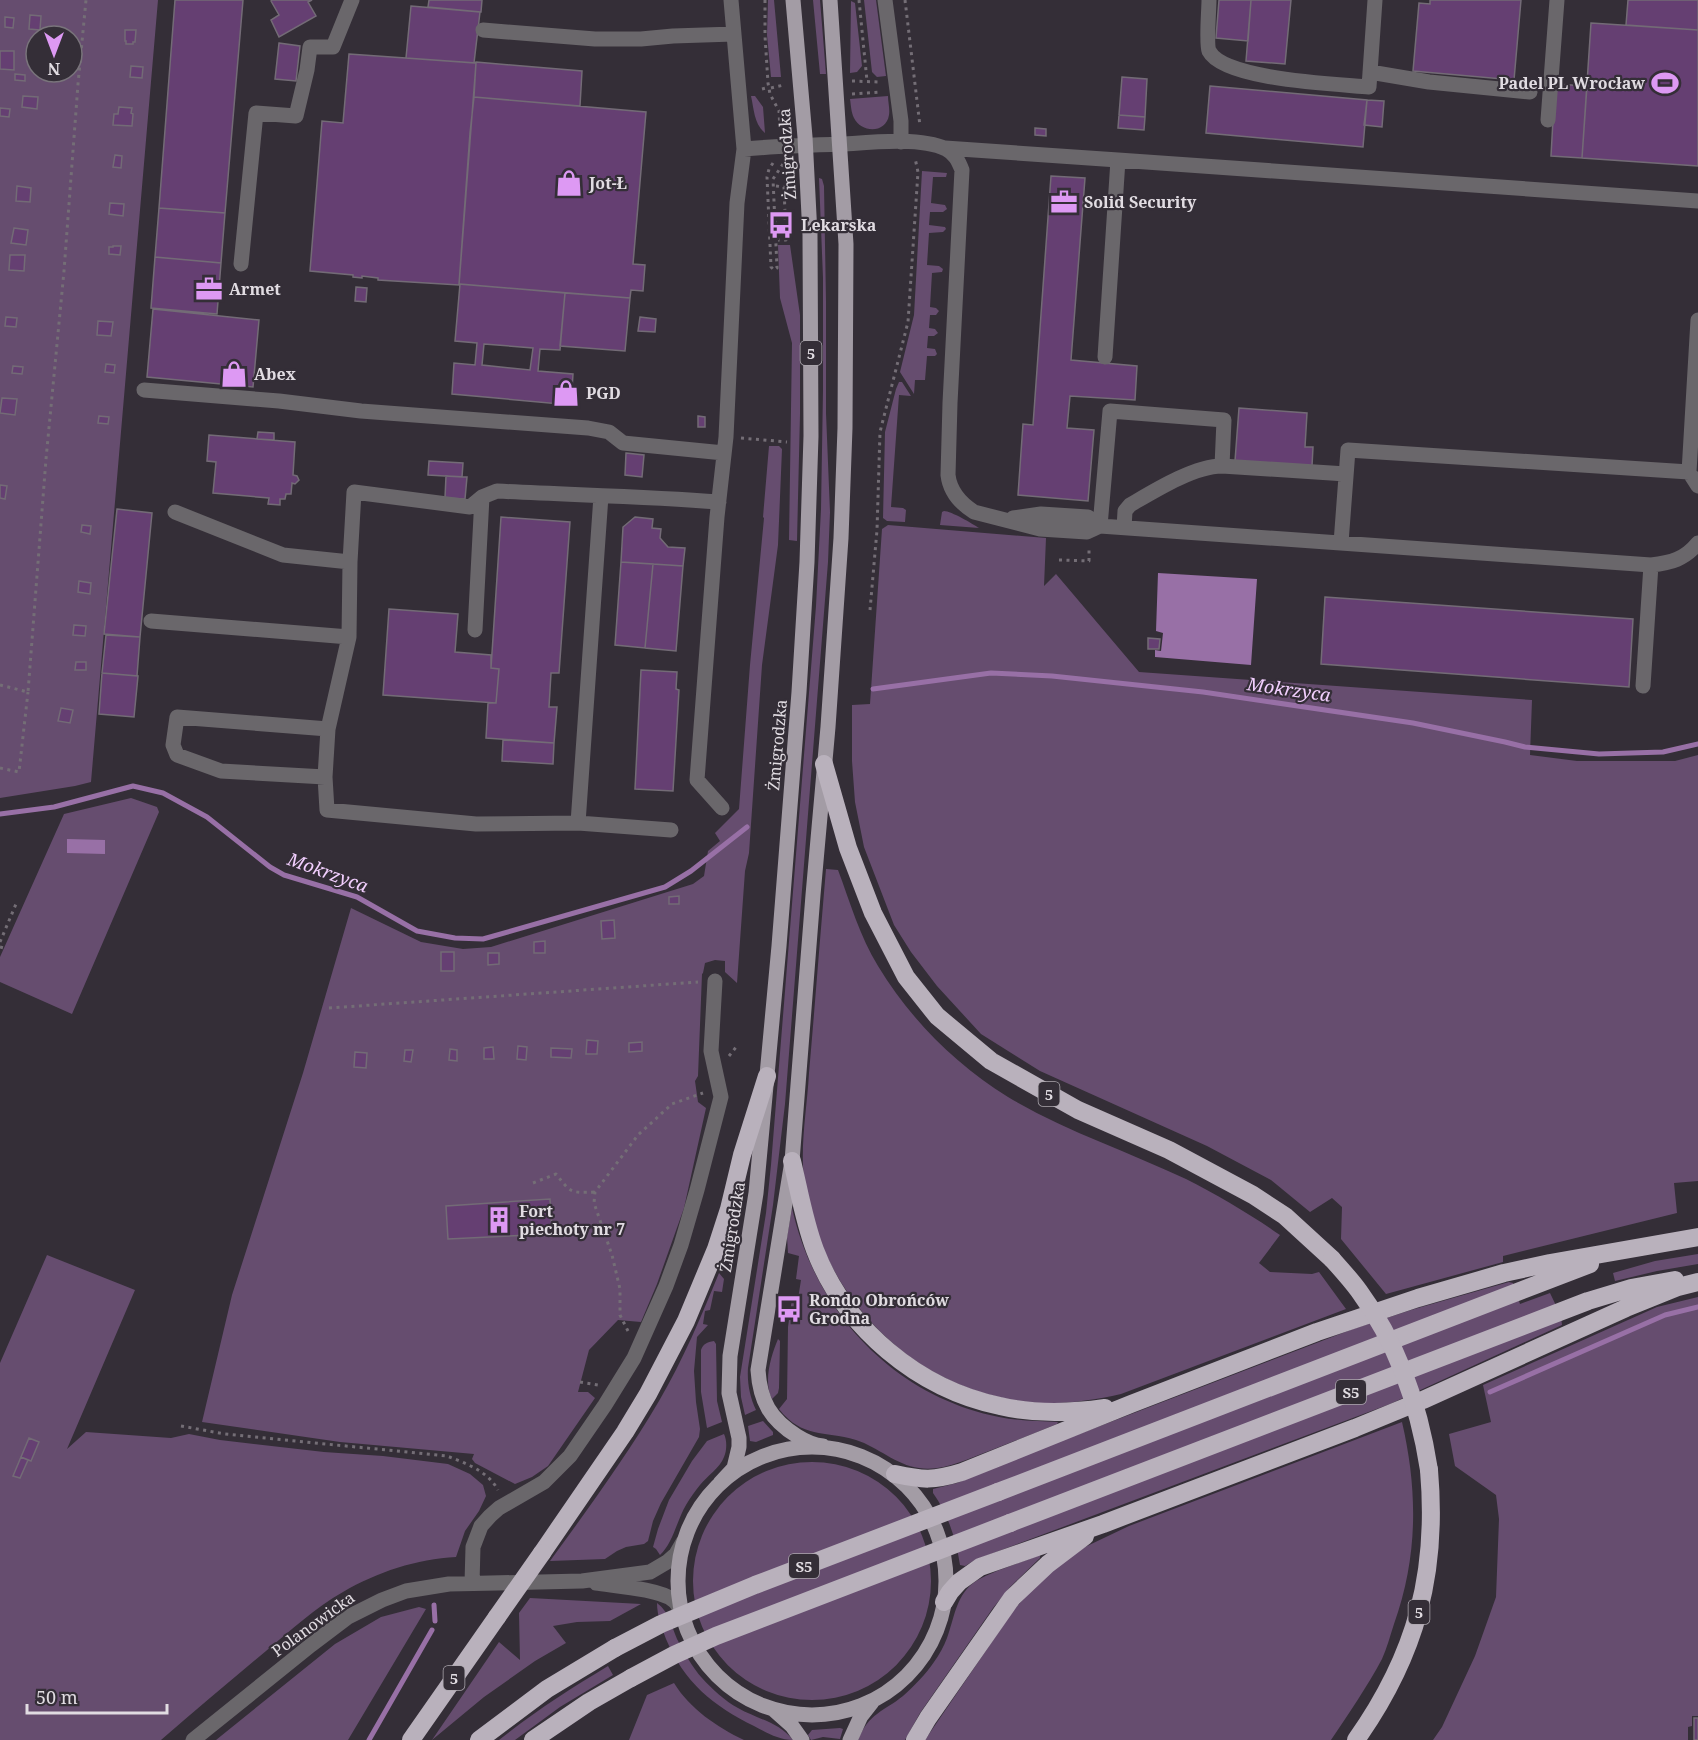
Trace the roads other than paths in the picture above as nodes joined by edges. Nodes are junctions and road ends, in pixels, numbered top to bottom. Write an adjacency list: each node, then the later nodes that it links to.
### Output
1 (352, 0): 21 (street)
2 (731, 0): 10 (street)
3 (793, 0): 16 (main road, Żmigrodzka / 5)
4 (830, 0): 15 (main road, 5)
5 (885, 0): 14 (street)
6 (1209, 0): 11 (street)
7 (1375, 0): 11 (street)
8 (1557, 0): 13 (street)
9 (483, 30): 10 (street)
10 (734, 34): 18 (street)
11 (1370, 72): 12 (street)
12 (1530, 92)
13 (1548, 120)
14 (901, 142): 15 (street); 17 (street)
15 (841, 144): 16 (street); 45 (main road, 5)
16 (805, 145): 18 (street); 51 (main road, Żmigrodzka / 5)
17 (945, 148): 19 (street); 35 (street)
18 (744, 149): 25 (street)
19 (1118, 160): 20 (street); 23 (street)
20 (1698, 201)
21 (241, 264)
22 (1698, 320): 27 (street)
23 (1105, 357)
24 (144, 390): 25 (street)
25 (724, 453): 32 (street)
26 (1222, 466): 28 (street); 34 (street); 35 (street)
27 (1689, 472): 28 (street); 29 (street)
28 (1346, 474): 36 (street)
29 (1698, 486)
30 (602, 496): 31 (street); 32 (street); 48 (street)
31 (482, 497): 38 (street); 41 (street)
32 (719, 502): 47 (street)
33 (176, 512): 38 (street)
34 (1124, 528): 35 (street); 36 (street)
35 (1095, 529)
36 (1341, 543): 39 (street)
37 (1698, 543): 39 (street)
38 (350, 562): 42 (street)
39 (1651, 565): 43 (street)
40 (151, 621): 42 (street)
41 (475, 630)
42 (349, 637): 44 (street)
43 (1643, 686)
44 (328, 729): 46 (street); 46 (street)
45 (824, 764): 52 (main road); 75 (highway, 5, bridge)
46 (325, 777): 48 (street)
47 (722, 808)
48 (578, 824): 49 (street)
49 (671, 830)
50 (708, 981): 63 (street)
51 (767, 1076): 59 (main road, Żmigrodzka); 69 (highway, 5, bridge)
52 (792, 1161): 56 (highway); 57 (main road)
53 (1698, 1237): 54 (highway)
54 (1626, 1250): 56 (highway); 70 (highway, S5, bridge)
55 (1698, 1280): 60 (highway); 71 (highway, S5, bridge)
56 (1131, 1404): 58 (highway)
57 (823, 1446): 58 (main road); 59 (main road)
58 (894, 1474): 64 (main road)
59 (720, 1483): 61 (main road)
60 (1103, 1524): 64 (highway); 74 (highway)
61 (683, 1542): 62 (street, Polanowicka); 65 (main road)
62 (582, 1581): 63 (street, Polanowicka); 65 (street, Polanowicka)
63 (472, 1583): 68 (street, Polanowicka)
64 (944, 1602): 66 (main road)
65 (681, 1612): 67 (main road)
66 (874, 1700): 67 (main road); 73 (main road)
67 (774, 1710): 72 (main road)
68 (193, 1740)
69 (411, 1740)
70 (479, 1740)
71 (533, 1740)
72 (802, 1740)
73 (850, 1740)
74 (915, 1740)
75 (1356, 1740)

